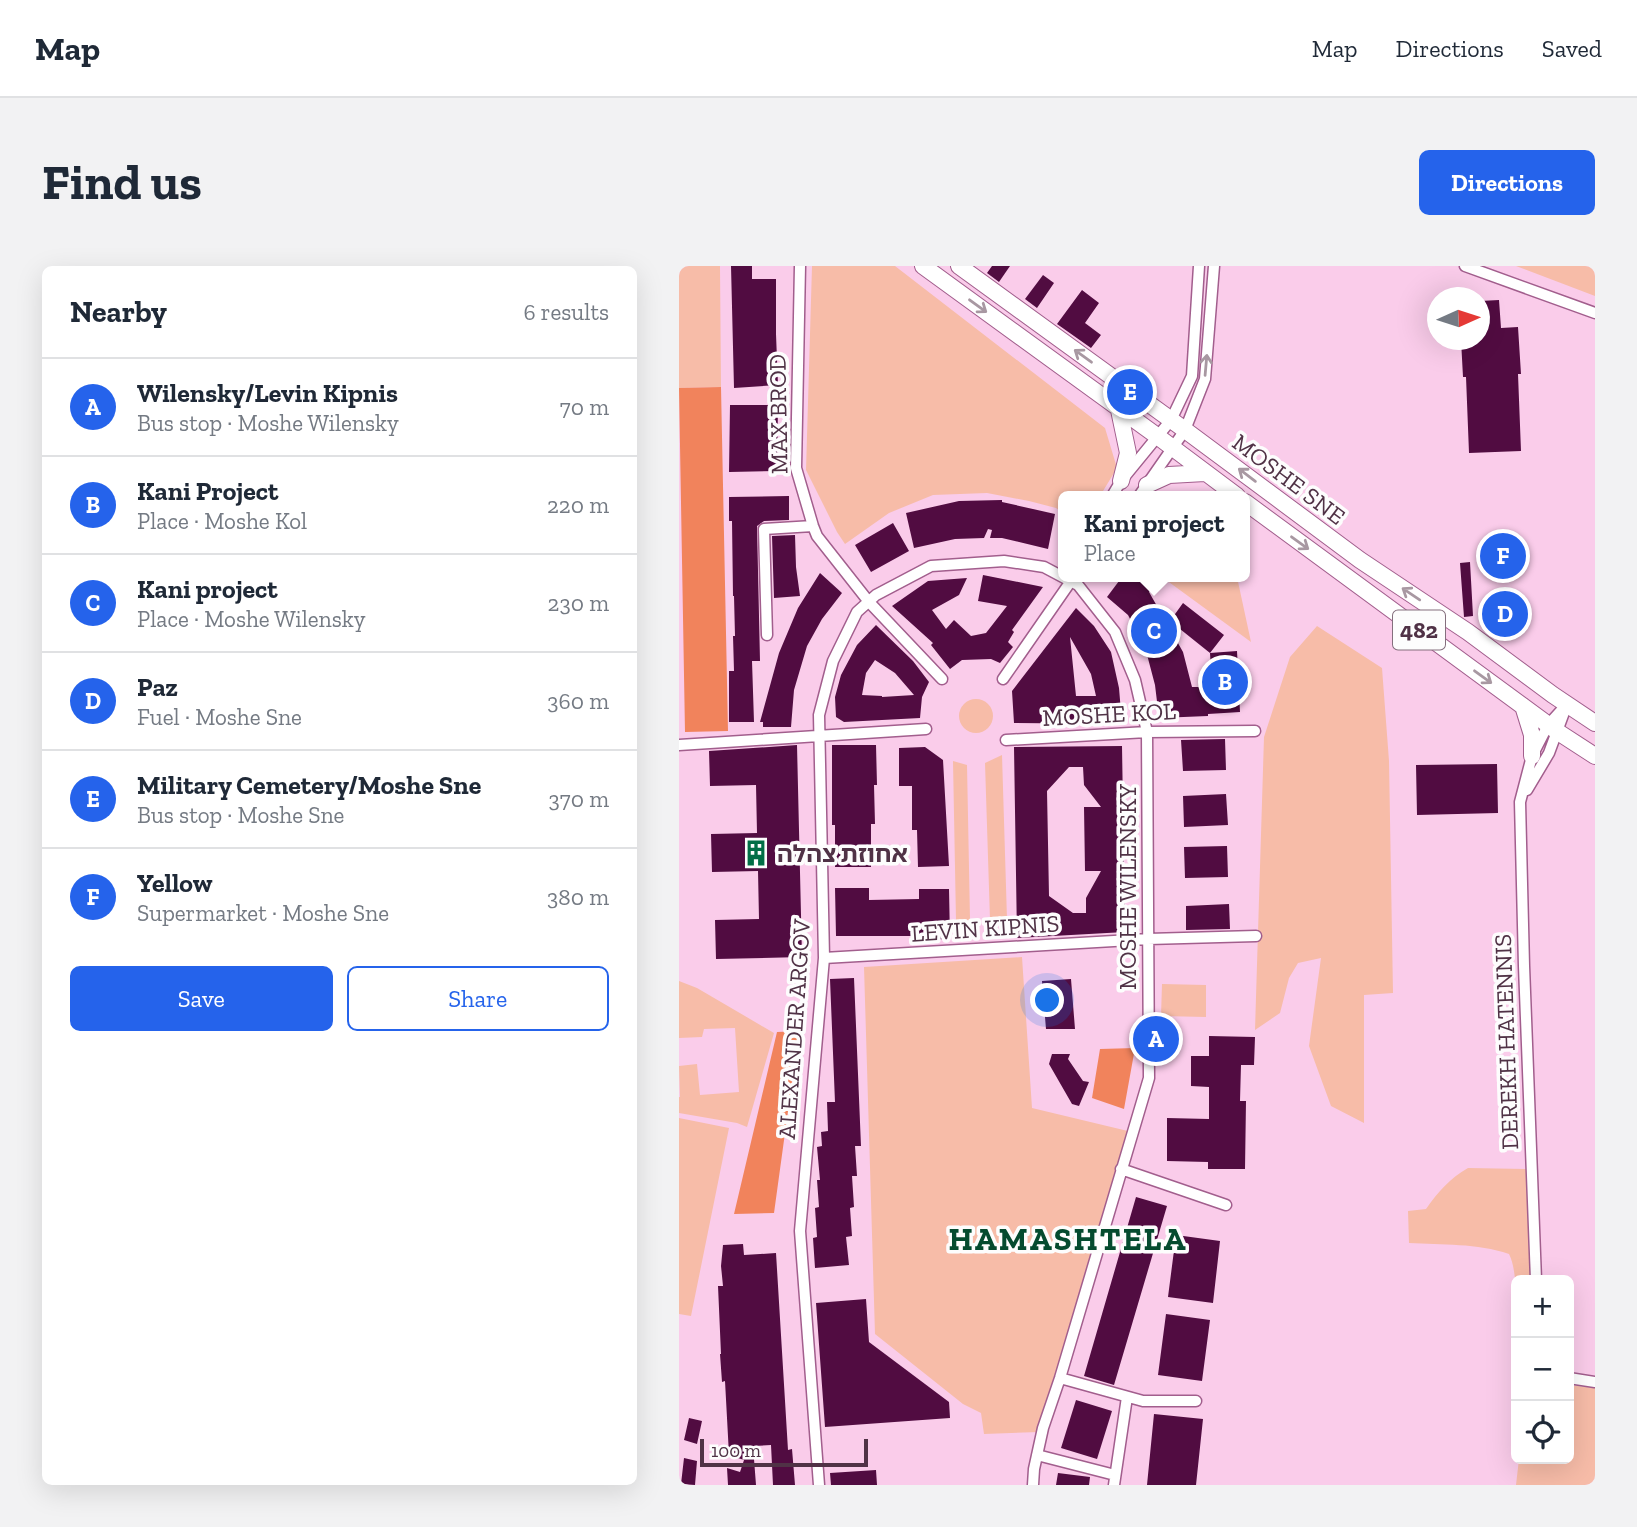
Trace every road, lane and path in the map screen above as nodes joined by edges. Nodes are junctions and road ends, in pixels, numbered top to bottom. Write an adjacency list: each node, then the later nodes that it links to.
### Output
1 (800, 266): 19 (street, MAX BROD)
2 (923, 266): 8 (main road, MOSHE SNE, one-way to 8)
3 (959, 266): 9 (main road, MOSHE SNE / 482, one-way to 3)
4 (1199, 266): 9 (street)
5 (1215, 266): 10 (street, one-way to 5)
6 (1465, 266): 7 (street)
7 (1595, 313)
8 (1119, 410): 11 (main road, MOSHE SNE); 14 (main road)
9 (1171, 419): 10 (main road, MOSHE SNE / 482); 11 (street)
10 (1185, 430): 12 (street); 27 (main road, MOSHE SNE / 482, one-way to 10)
11 (1157, 436): 12 (main road, MOSHE SNE); 14 (street)
12 (1172, 449): 13 (main road, MOSHE SNE); 16 (street)
13 (1205, 473): 16 (main road); 17 (main road, MOSHE SNE)
14 (1121, 481): 15 (street)
15 (1115, 491)
16 (1143, 491)
17 (1230, 491)
18 (1250, 506): 28 (main road, MOSHE SNE / 482, one-way to 28)
19 (813, 526): 23 (street, MAX BROD); 24 (street)
20 (1058, 573): 23 (street, ALEXANDER ARGOV)
21 (1072, 582): 26 (street)
22 (1075, 582): 33 (street, MOSHE WILENSKY)
23 (869, 601): 25 (street, MAX BROD); 34 (street, ALEXANDER ARGOV)
24 (767, 635)
25 (942, 679)
26 (1003, 679)
27 (1567, 704): 29 (main road, MOSHE SNE / 482); 30 (street, DEREKH HATENNIS)
28 (1523, 706): 30 (main road, MOSHE SNE / 482); 38 (main road)
29 (1595, 723)
30 (1553, 728): 37 (street, DEREKH HATENNIS); 38 (street, DEREKH HATENNIS); 39 (main road, MOSHE SNE / 482)
31 (926, 729): 34 (street)
32 (1255, 731): 33 (street, MOSHE KOL)
33 (1147, 732): 35 (street, MOSHE KOL); 42 (street, MOSHE WILENSKY)
34 (819, 736): 36 (street); 43 (street, ALEXANDER ARGOV)
35 (1006, 740)
36 (679, 745)
37 (1549, 753): 39 (street); 40 (street, DEREKH HATENNIS)
38 (1532, 756): 40 (street, DEREKH HATENNIS)
39 (1595, 757)
40 (1520, 802): 46 (street, DEREKH HATENNIS)
41 (1256, 936): 42 (street, LEVIN KIPNIS)
42 (1148, 939): 43 (street, LEVIN KIPNIS); 44 (street, MOSHE WILENSKY)
43 (824, 958): 54 (street, ALEXANDER ARGOV)
44 (1121, 1169): 45 (street); 47 (street, MOSHE WILENSKY)
45 (1226, 1205)
46 (1536, 1275)
47 (1060, 1378): 50 (street); 52 (street, MOSHE WILENSKY)
48 (1574, 1379): 49 (street)
49 (1595, 1382)
50 (1127, 1397): 51 (street); 53 (street)
51 (1196, 1401)
52 (1037, 1455): 53 (street); 55 (street, MOSHE WILENSKY)
53 (1114, 1480)
54 (820, 1485)
55 (1033, 1485)

